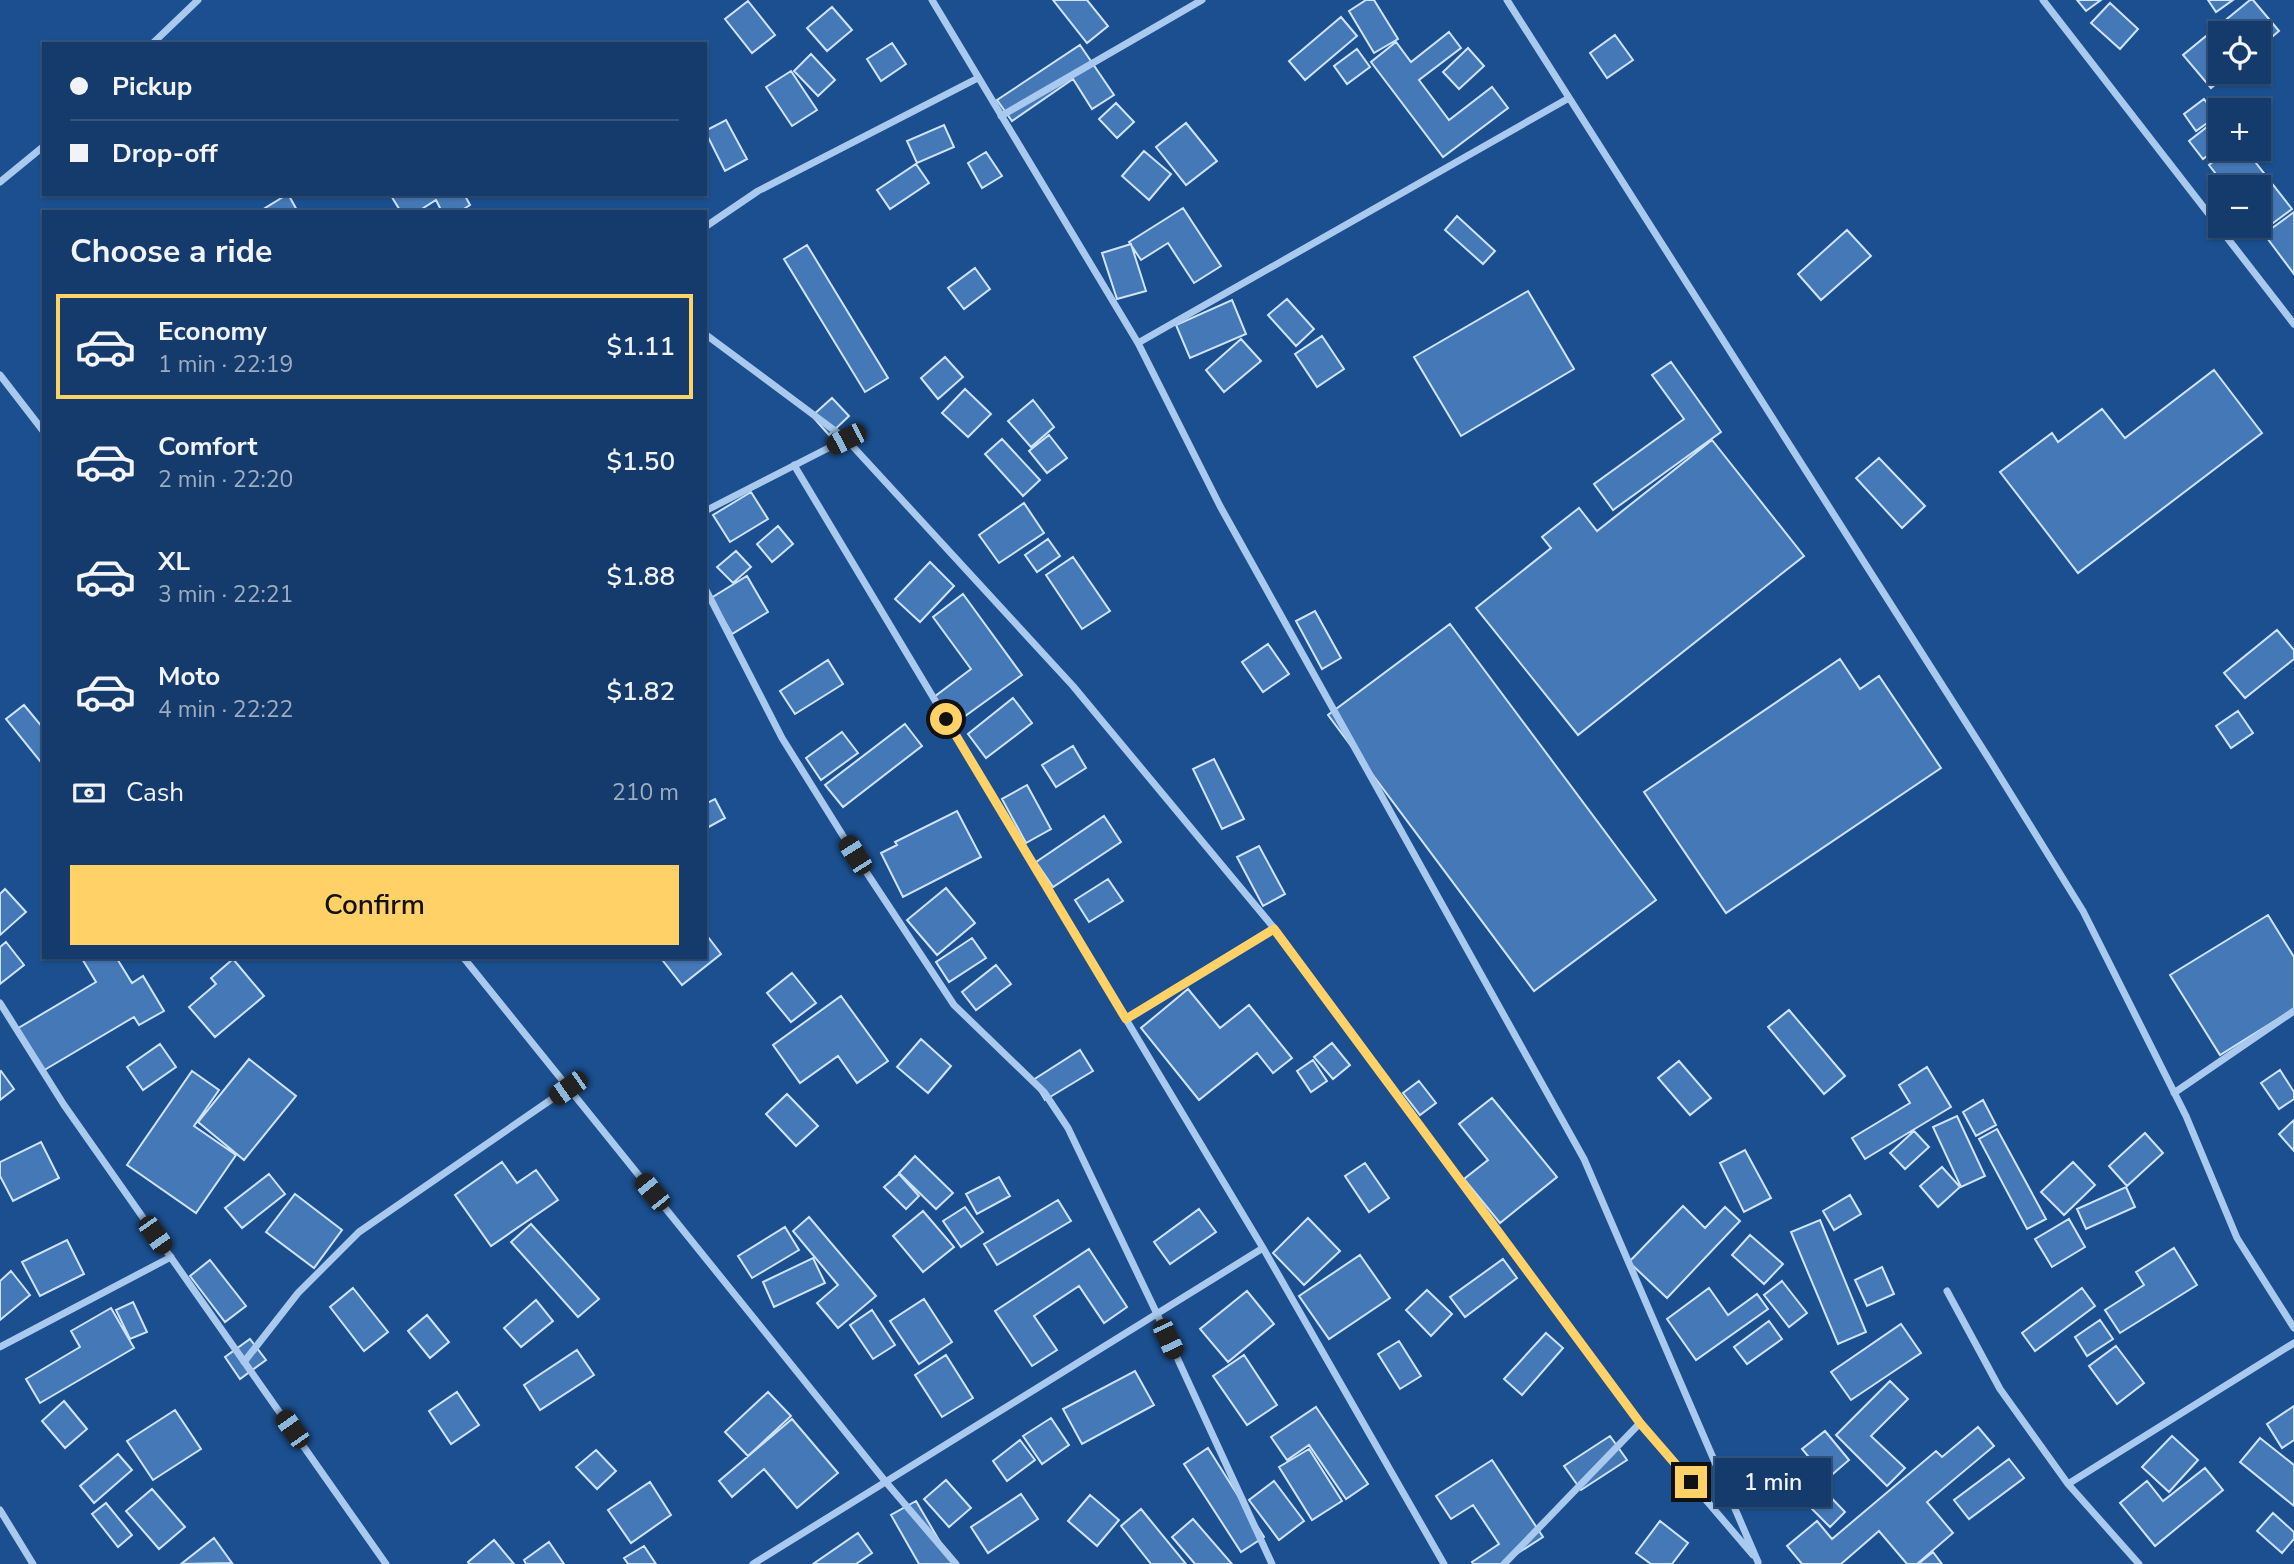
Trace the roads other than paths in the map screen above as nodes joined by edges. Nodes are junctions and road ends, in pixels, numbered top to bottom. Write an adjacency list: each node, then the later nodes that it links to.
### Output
1 (198, 0): 6 (street)
2 (932, 0): 7 (street)
3 (1202, 0): 9 (street)
4 (1507, 0): 8 (street)
5 (2043, 0): 13 (street)
6 (154, 42)
7 (978, 78): 9 (street); 12 (street)
8 (1569, 98): 15 (street); 28 (street)
9 (1000, 116): 15 (street)
10 (42, 148): 11 (street)
11 (0, 182)
12 (707, 226)
13 (2294, 324)
14 (707, 335): 18 (street)
15 (1138, 344): 41 (street)
16 (0, 375): 17 (street)
17 (42, 429)
18 (846, 439): 19 (street); 22 (street)
19 (794, 466): 20 (street); 26 (street)
20 (707, 509)
21 (707, 592): 32 (street)
22 (1274, 929): 26 (street); 37 (street)
23 (465, 959): 27 (street)
24 (0, 1003): 30 (street)
25 (2294, 1011): 28 (street)
26 (1126, 1019): 29 (street)
27 (568, 1088): 36 (street); 38 (street)
28 (2174, 1093): 33 (street)
29 (1263, 1248): 32 (street); 47 (street)
30 (171, 1257): 35 (street); 36 (street)
31 (1947, 1291): 39 (street)
32 (1157, 1314): 38 (street); 46 (street)
33 (2294, 1328)
34 (2294, 1343): 39 (street)
35 (0, 1347)
36 (244, 1362): 43 (street)
37 (1640, 1423): 41 (street); 48 (street)
38 (885, 1481): 44 (street); 45 (street)
39 (2068, 1484): 49 (street)
40 (0, 1510): 42 (street)
41 (1759, 1563)
42 (33, 1564)
43 (386, 1564)
44 (753, 1564)
45 (956, 1564)
46 (1272, 1564)
47 (1444, 1564)
48 (1504, 1564)
49 (2139, 1564)

